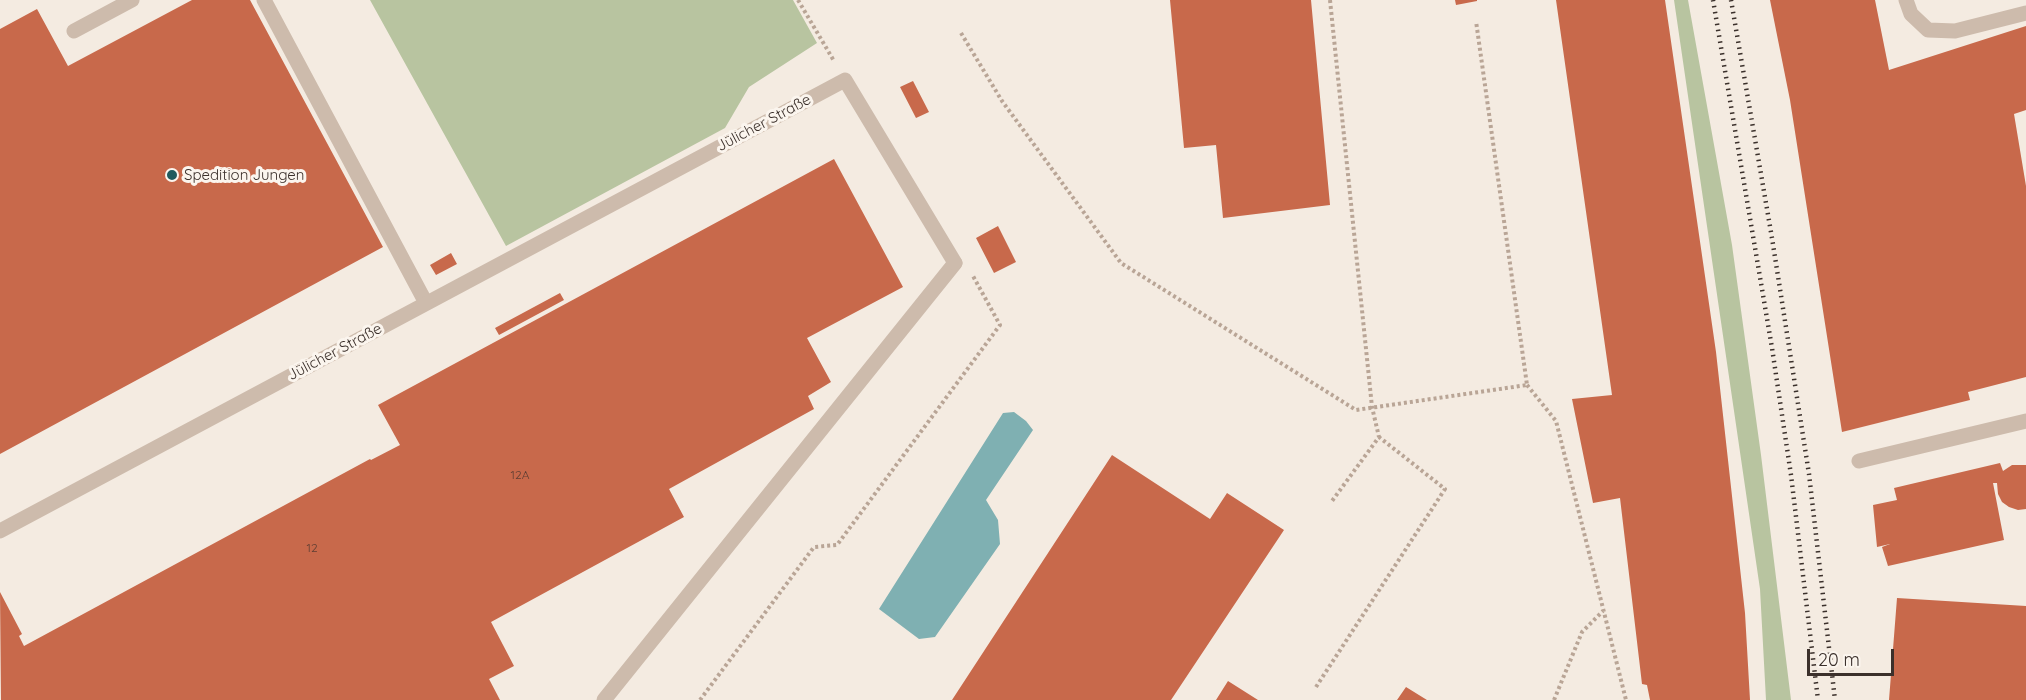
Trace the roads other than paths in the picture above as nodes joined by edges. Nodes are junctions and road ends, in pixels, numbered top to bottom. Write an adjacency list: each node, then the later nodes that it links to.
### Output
1 (132, 0): 5 (street)
2 (264, 0): 6 (street)
3 (1906, 0): 4 (street)
4 (2026, 13)
5 (74, 31)
6 (426, 303): 9 (street, Jülicher Straße); 10 (street, Jülicher Straße)
7 (2026, 421): 8 (street)
8 (1859, 461)
9 (0, 531)
10 (604, 700)

